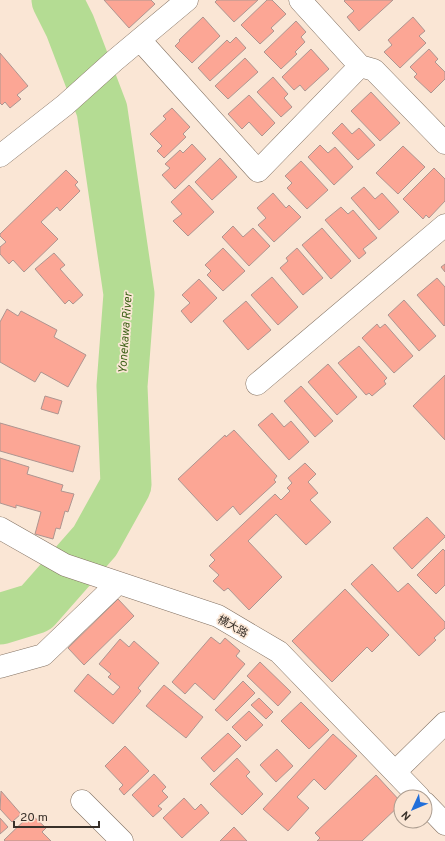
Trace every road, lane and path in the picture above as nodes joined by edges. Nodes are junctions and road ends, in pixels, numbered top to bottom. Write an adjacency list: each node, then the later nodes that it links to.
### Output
1 (186, 0): 3 (street)
2 (300, 0): 4 (street)
3 (140, 40): 4 (street); 6 (street)
4 (360, 66): 5 (street)
5 (445, 143)
6 (0, 156)
7 (445, 225): 8 (street)
8 (257, 384)
9 (0, 528): 10 (street, 横大路)
10 (112, 581): 11 (street); 13 (street, 横大路)
11 (0, 667)
12 (445, 723): 13 (street)
13 (395, 772): 14 (street, 横大路)
14 (411, 789)
15 (82, 801): 18 (street)
16 (433, 811): 17 (street)
17 (445, 824)
18 (122, 841)

